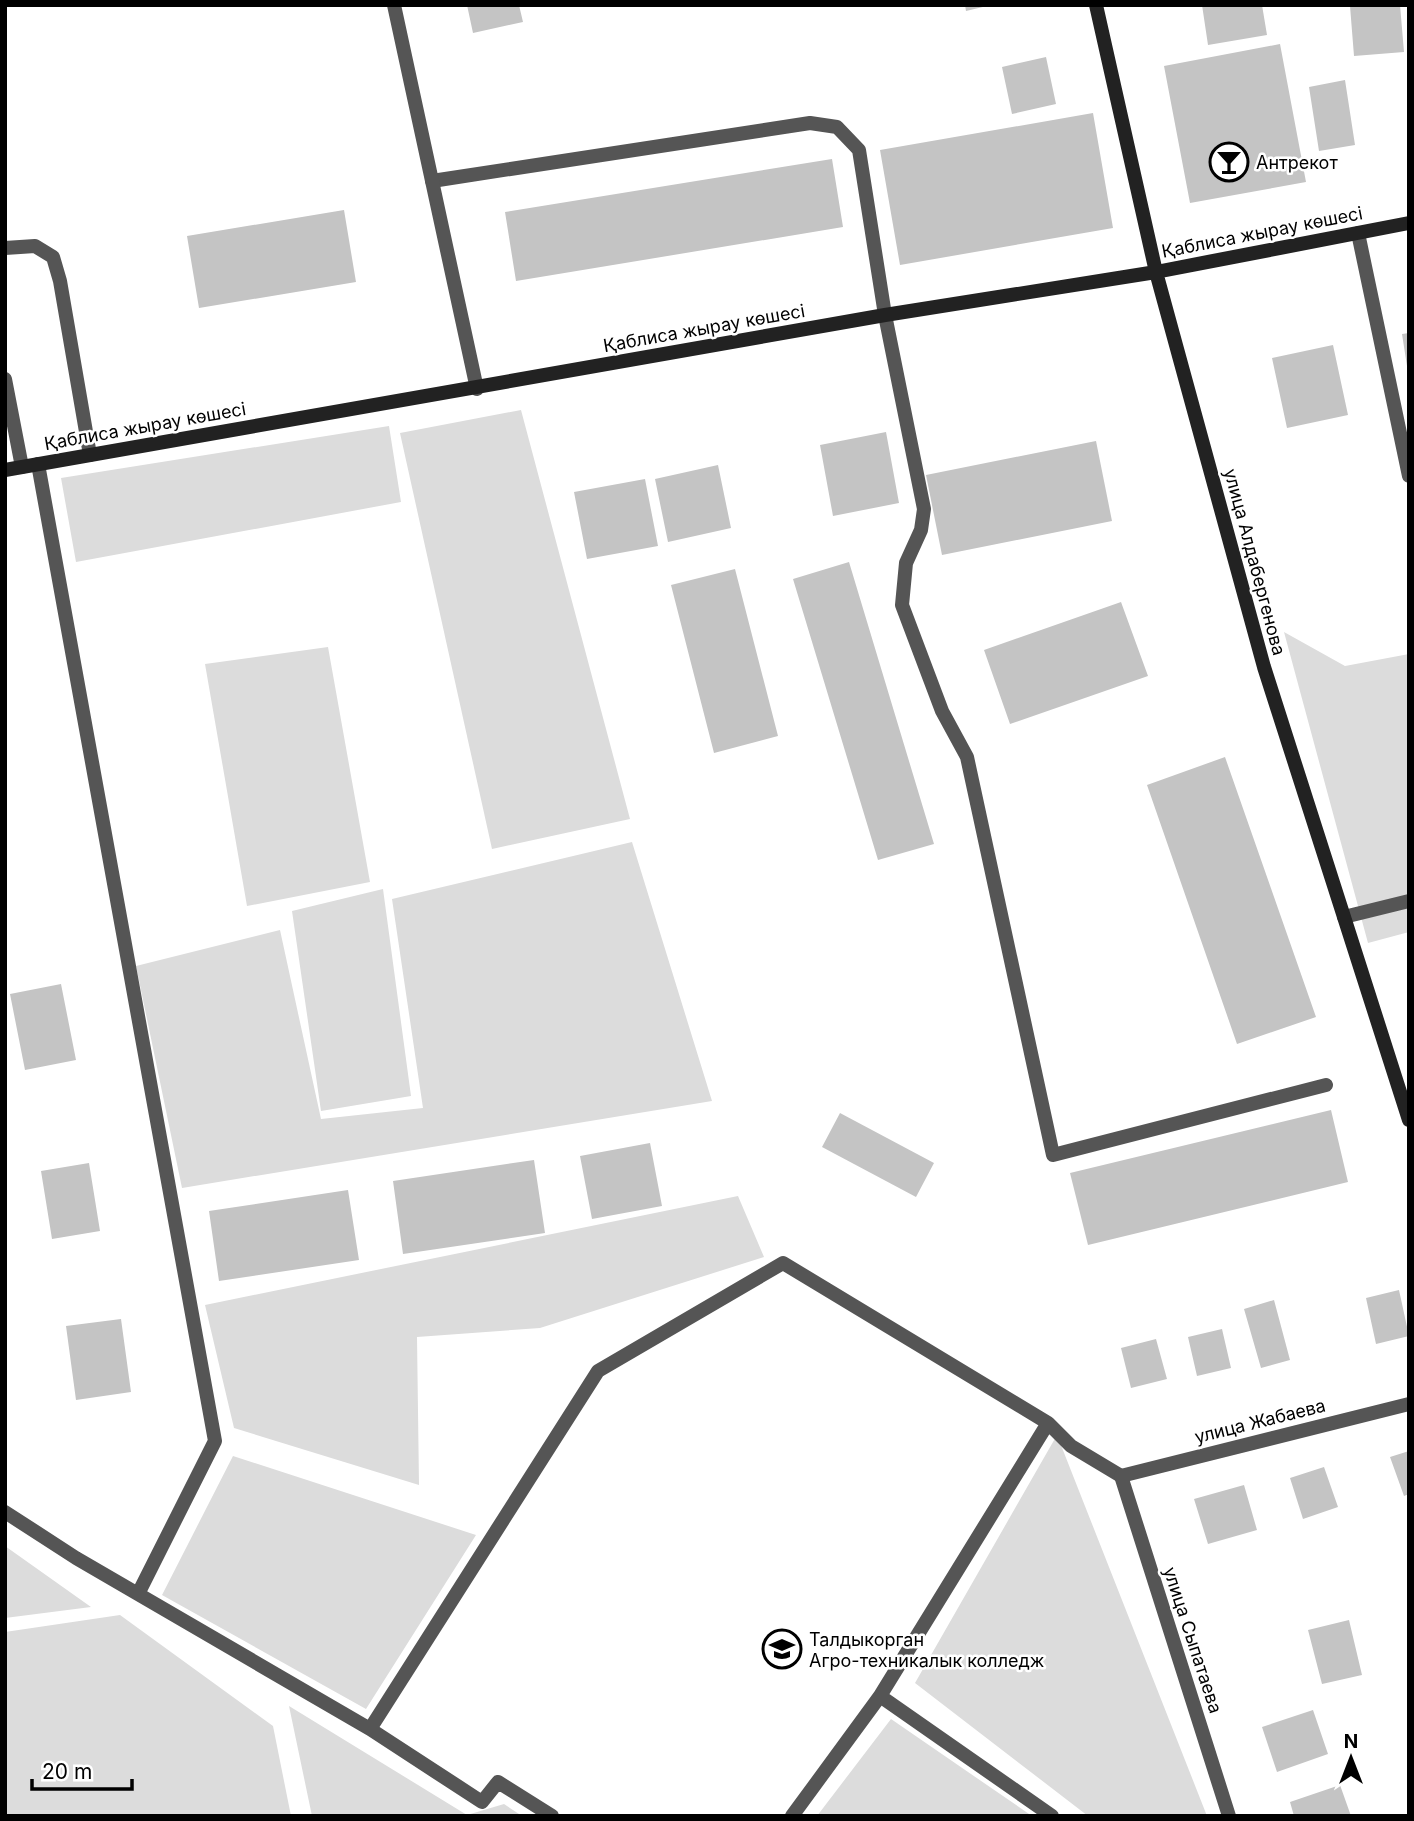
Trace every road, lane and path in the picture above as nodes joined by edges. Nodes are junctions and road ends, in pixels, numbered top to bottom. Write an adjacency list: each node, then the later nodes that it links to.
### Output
1 (394, 5): 3 (street)
2 (1096, 5): 7 (street, улица Алдабергенова)
3 (432, 181): 8 (street); 10 (street)
4 (1409, 223): 5 (street, Қаблиса жырау көшесі)
5 (1358, 233): 7 (street, Қаблиса жырау көшесі); 15 (street)
6 (5, 248): 11 (street)
7 (1156, 272): 8 (street, Қаблиса жырау көшесі); 17 (street, улица Алдабергенова)
8 (886, 316): 10 (street, Қаблиса жырау көшесі); 18 (street)
9 (5, 379): 13 (street)
10 (477, 389): 11 (street, Қаблиса жырау көшесі)
11 (90, 455): 12 (street, Қаблиса жырау көшесі)
12 (38, 464): 13 (street, Қаблиса жырау көшесі); 24 (street)
13 (22, 467): 14 (street, Қаблиса жырау көшесі)
14 (5, 470)
15 (1409, 476)
16 (1409, 901): 17 (street)
17 (1344, 917): 19 (street, улица Алдабергенова)
18 (1326, 1085)
19 (1409, 1120)
20 (1409, 1404): 22 (street, улица Жабаева)
21 (1048, 1423): 22 (street); 25 (street); 26 (street)
22 (1121, 1476): 30 (street, улица Сыпатаева)
23 (5, 1511): 24 (street)
24 (138, 1594): 26 (street)
25 (880, 1696): 28 (street); 29 (street)
26 (370, 1729): 27 (street)
27 (552, 1816)
28 (792, 1816)
29 (1052, 1816)
30 (1229, 1816)

